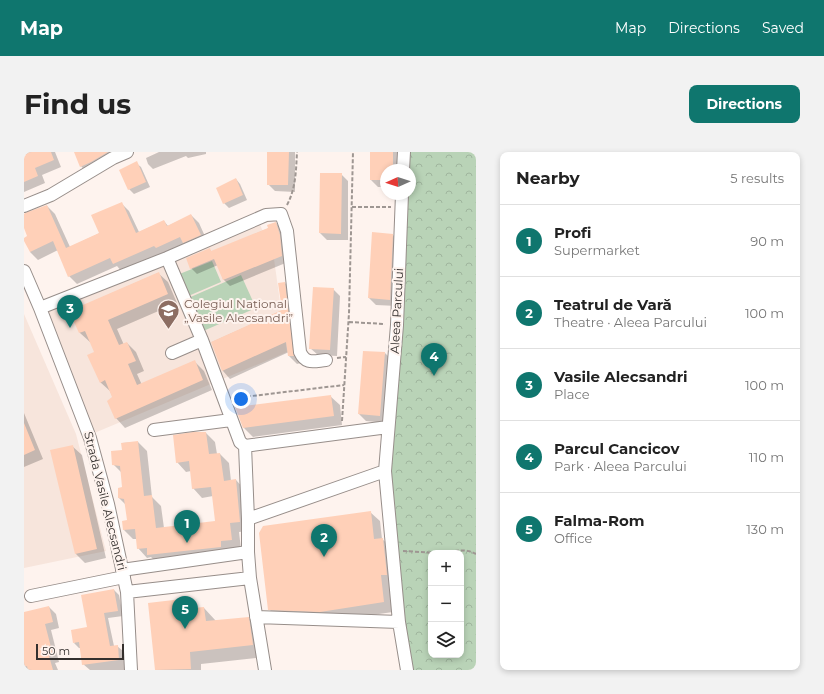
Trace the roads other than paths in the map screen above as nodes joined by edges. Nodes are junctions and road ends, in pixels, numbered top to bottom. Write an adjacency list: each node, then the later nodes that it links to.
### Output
1 (127, 152): 5 (street)
2 (404, 152): 3 (street)
3 (403, 164)
4 (402, 200): 14 (street, Aleea Parcului)
5 (24, 206)
6 (166, 258): 9 (street); 10 (street); 12 (street)
7 (24, 271): 8 (street, Strada Vasile Alecsandri)
8 (28, 290): 9 (street, Strada Vasile Alecsandri)
9 (40, 308): 20 (street, Strada Vasile Alecsandri)
10 (202, 340): 11 (street); 13 (street)
11 (172, 353)
12 (326, 360)
13 (231, 420): 15 (street); 16 (street)
14 (388, 427): 16 (street); 17 (street, Aleea Parcului)
15 (154, 430)
16 (246, 446): 18 (street)
17 (385, 471): 18 (street); 25 (street, Aleea Parcului)
18 (248, 519): 19 (street)
19 (248, 552): 20 (street); 21 (street)
20 (123, 573): 22 (street, Strada Vasile Alecsandri); 23 (street)
21 (250, 578): 22 (street); 24 (street)
22 (127, 592): 26 (street, Strada Vasile Alecsandri)
23 (31, 596)
24 (256, 617): 25 (street); 27 (street)
25 (399, 622): 28 (street, Aleea Parcului)
26 (131, 670)
27 (265, 670)
28 (407, 670)

